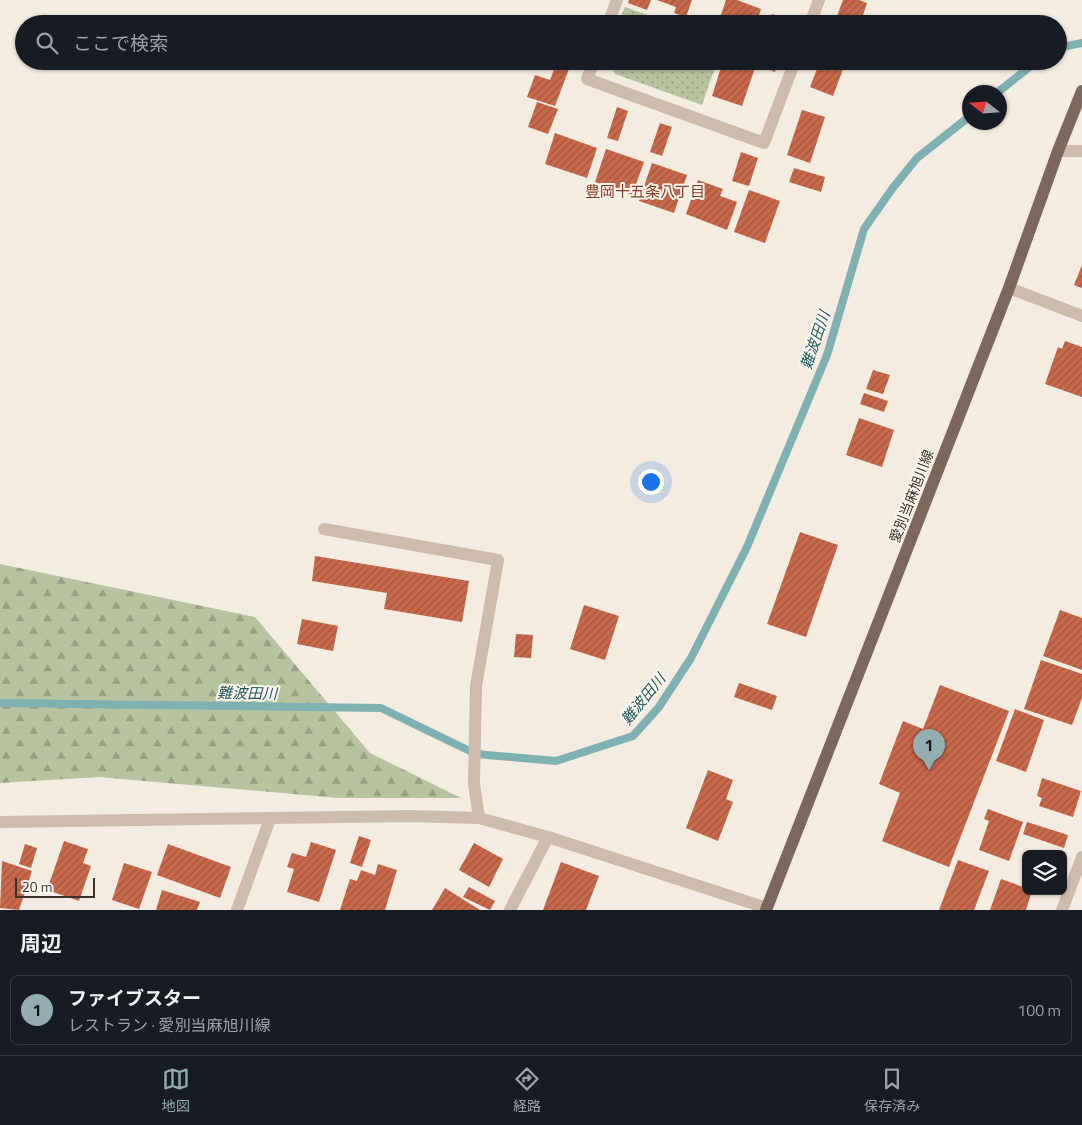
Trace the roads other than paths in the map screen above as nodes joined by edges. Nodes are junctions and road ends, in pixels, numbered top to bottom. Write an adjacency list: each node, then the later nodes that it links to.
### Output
1 (617, 0): 3 (street)
2 (819, 0): 4 (street)
3 (611, 15)
4 (813, 15)
5 (590, 70): 6 (street)
6 (792, 70)
7 (1080, 97): 8 (main road, 愛別当麻旭川線)
8 (1058, 151): 9 (street); 10 (main road, 愛別当麻旭川線)
9 (1082, 151)
10 (1009, 288): 11 (street); 18 (main road, 愛別当麻旭川線)
11 (1082, 316)
12 (324, 529): 14 (street)
13 (270, 818): 14 (street); 15 (street); 19 (street)
14 (479, 818): 16 (street)
15 (0, 822)
16 (548, 837): 18 (street); 20 (street)
17 (1082, 857): 21 (street)
18 (766, 909)
19 (237, 910)
20 (510, 910)
21 (1062, 910)

